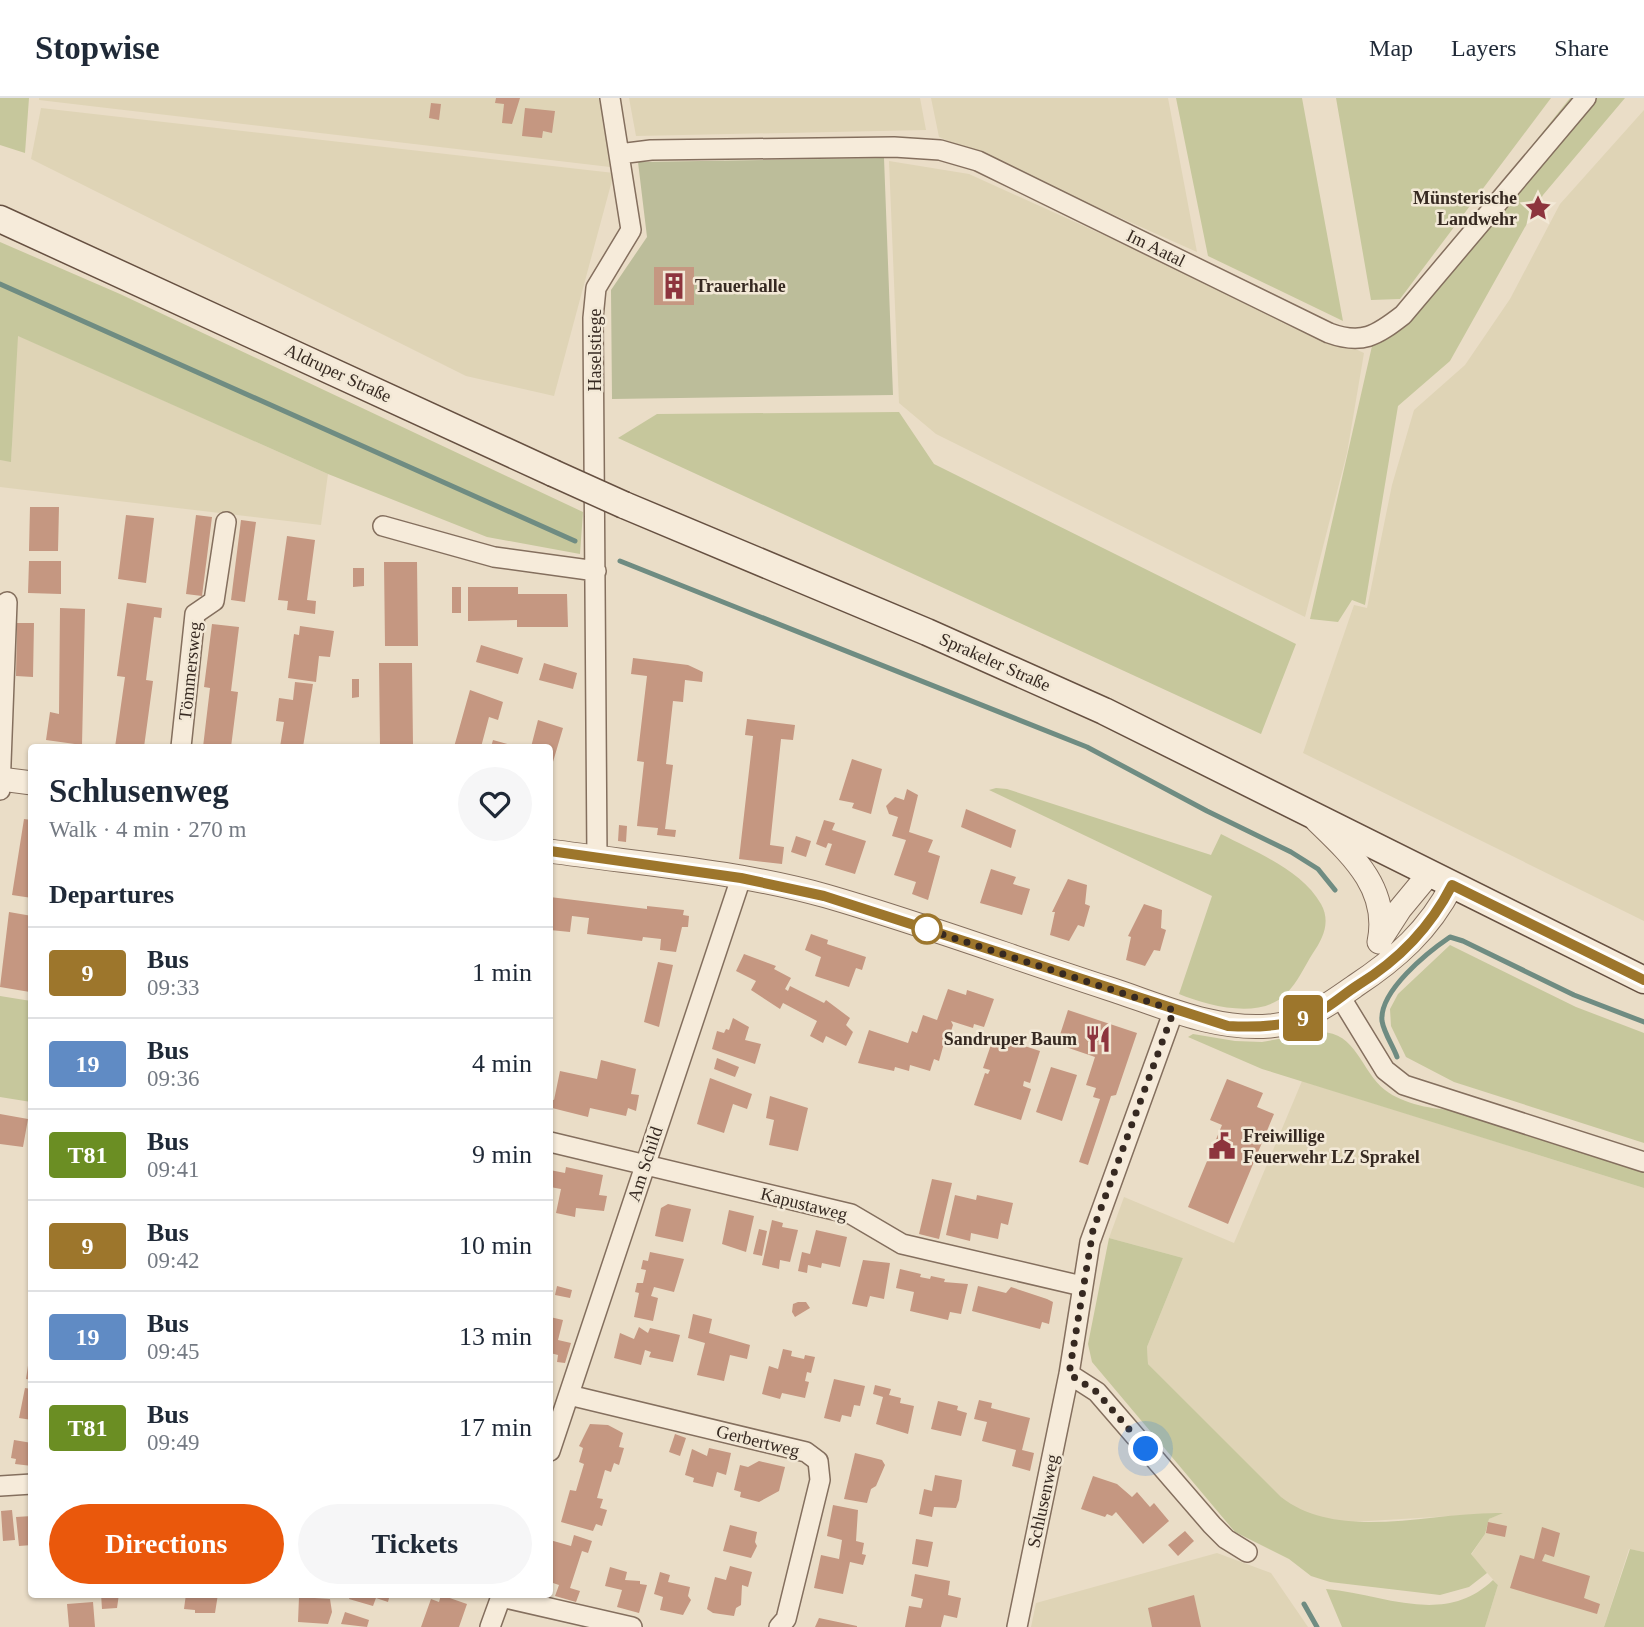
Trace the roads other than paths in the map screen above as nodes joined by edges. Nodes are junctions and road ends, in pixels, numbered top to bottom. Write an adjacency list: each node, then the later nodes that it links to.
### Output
1 (610, 98): 3 (street, Haselstiege)
2 (1586, 98): 3 (street, Im Aatal)
3 (619, 154): 8 (street, Haselstiege)
4 (0, 219): 7 (main road, Aldruper Straße, bridge)
5 (226, 522): 10 (street, Tömmersweg)
6 (383, 526): 8 (street)
7 (676, 526): 13 (main road, Sprakeler Straße)
8 (596, 571): 15 (street, Haselstiege)
9 (7, 602): 11 (street)
10 (181, 744)
11 (1, 783): 12 (street)
12 (28, 783)
13 (1308, 813): 17 (main road, Sprakeler Straße); 18 (street, Sprakeler Straße)
14 (553, 851): 15 (street)
15 (597, 858): 16 (street)
16 (741, 878): 21 (street); 24 (street, Am Schild)
17 (1441, 879): 18 (street, Sprakeler Straße); 19 (main road, Sprakeler Straße); 20 (street)
18 (1379, 942): 20 (street, Sprakeler Straße)
19 (1644, 980)
20 (1348, 992): 21 (street); 23 (street)
21 (1174, 1010): 25 (street, Schlusenweg)
22 (553, 1143): 24 (street, Kapustaweg)
23 (1644, 1162)
24 (644, 1165): 25 (street, Kapustaweg); 27 (street, Am Schild)
25 (1082, 1286): 26 (street, Schlusenweg)
26 (1069, 1374): 31 (street); 37 (street, Schlusenweg)
27 (569, 1395): 28 (street, Am Schild); 36 (street, Gerbertweg)
28 (553, 1442)
29 (28, 1484): 30 (street)
30 (0, 1486)
31 (1247, 1552)
32 (500, 1598): 34 (street)
33 (509, 1598): 35 (street)
34 (491, 1627)
35 (632, 1627)
36 (779, 1627)
37 (1017, 1627)

